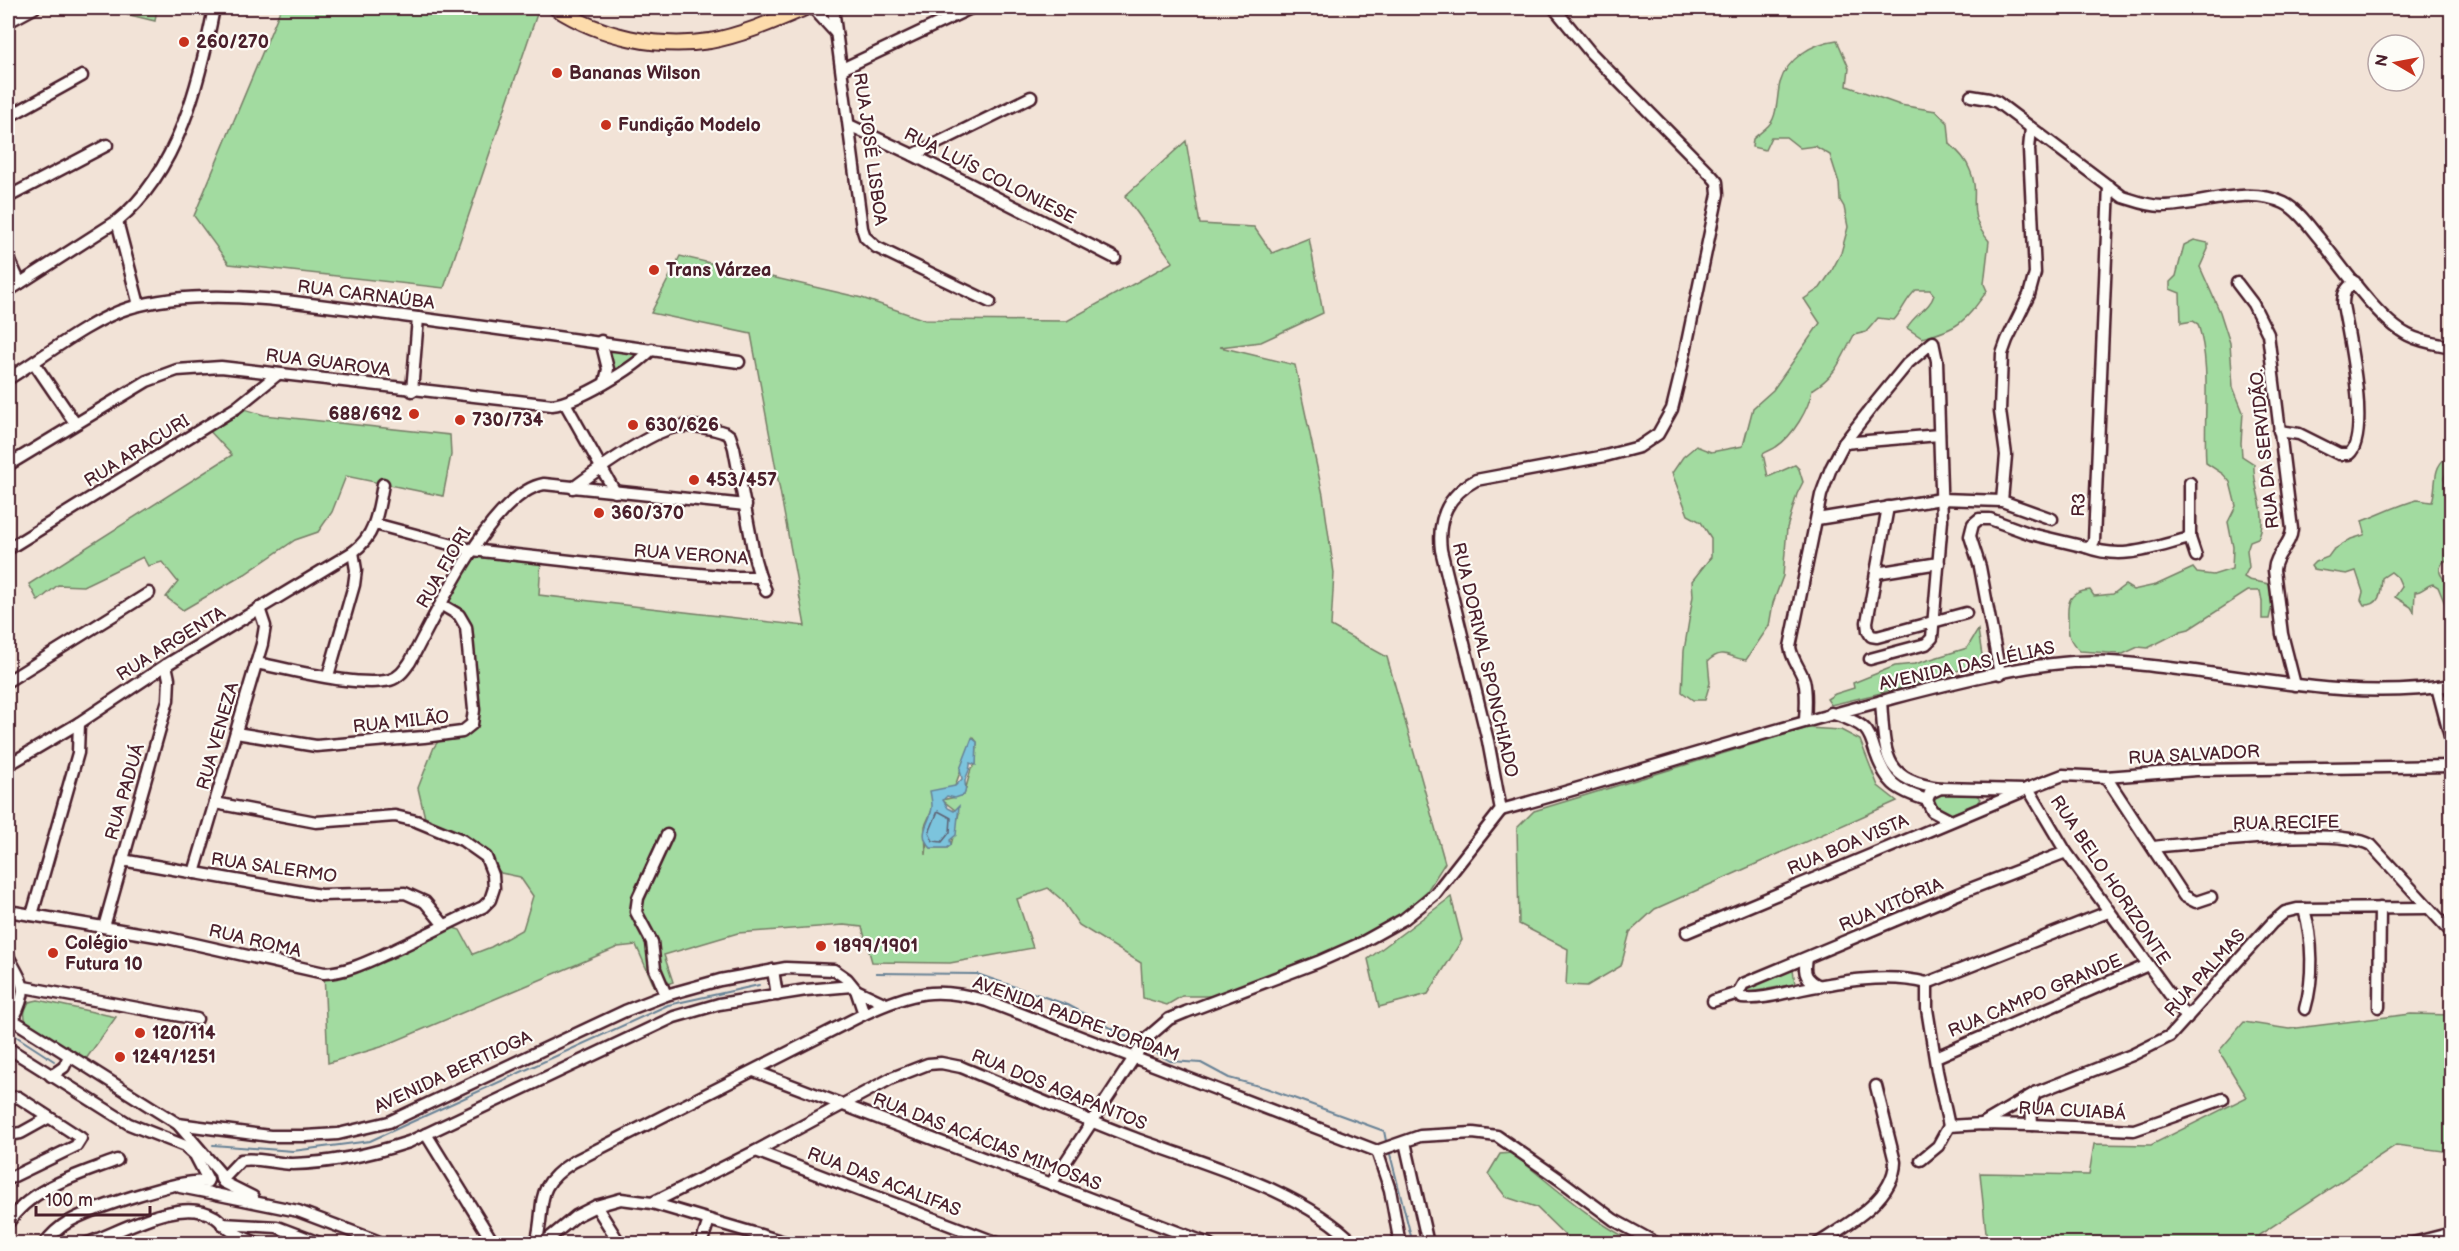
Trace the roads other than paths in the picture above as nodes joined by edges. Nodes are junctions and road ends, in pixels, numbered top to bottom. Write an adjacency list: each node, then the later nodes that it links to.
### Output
1 (34, 8): 9 (street)
2 (214, 8): 22 (street)
3 (556, 8): 4 (main road)
4 (805, 8)
5 (813, 8): 10 (street)
6 (833, 8): 10 (street, RUA JOSÉ LISBOA)
7 (971, 8): 11 (street)
8 (1554, 8): 98 (street, RUA DORIVAL SPONCHIADO)
9 (8, 22)
10 (836, 32): 11 (street, RUA JOSÉ LISBOA)
11 (842, 69): 16 (street, RUA JOSÉ LISBOA)
12 (82, 76): 15 (street)
13 (1971, 96): 17 (street)
14 (1031, 97): 19 (street)
15 (8, 117)
16 (849, 125): 19 (street, RUA LUÍS COLONIESE); 29 (street, RUA JOSÉ LISBOA)
17 (2031, 128): 20 (street); 53 (street)
18 (106, 145): 21 (street)
19 (913, 155): 24 (street, RUA LUÍS COLONIESE)
20 (2109, 186): 25 (street); 61 (street, R3)
21 (8, 197)
22 (117, 221): 26 (street); 30 (street)
23 (8, 257): 26 (street)
24 (1114, 258)
25 (2355, 282): 33 (street); 43 (street)
26 (21, 283): 28 (street)
27 (2237, 283): 43 (street, RUA DA SERVIDÃO.)
28 (8, 291)
29 (990, 302)
30 (139, 306): 31 (street, RUA CARNAÚBA); 36 (street, RUA CARNAÚBA)
31 (418, 318): 32 (street, RUA CARNAÚBA); 40 (street)
32 (602, 341): 34 (street, RUA CARNAÚBA); 39 (street)
33 (2451, 347)
34 (652, 349): 35 (street, RUA CARNAÚBA); 39 (street, RUA GUAROVA)
35 (740, 362)
36 (34, 363): 38 (street, RUA CARNAÚBA); 42 (street)
37 (278, 374): 40 (street, RUA GUAROVA); 42 (street, RUA GUAROVA); 60 (street, RUA ARACURI)
38 (8, 379)
39 (605, 382): 41 (street, RUA GUAROVA)
40 (412, 391): 41 (street, RUA GUAROVA)
41 (565, 403): 47 (street)
42 (75, 423): 46 (street, RUA GUAROVA)
43 (2278, 431): 80 (street, RUA DA SERVIDÃO.)
44 (1939, 435): 45 (street); 45 (street); 52 (street)
45 (1844, 443): 56 (street)
46 (8, 465)
47 (603, 466): 50 (street, RUA VERONA); 51 (street); 54 (street, RUA VERONA)
48 (2190, 483): 59 (street)
49 (383, 484): 58 (street)
50 (573, 488): 51 (street, RUA FIORI); 62 (street, RUA FIORI)
51 (615, 492): 54 (street, RUA FIORI)
52 (1941, 499): 53 (street); 55 (street); 65 (street)
53 (2002, 501): 57 (street)
54 (746, 505): 67 (street, RUA VERONA)
55 (1888, 507): 56 (street); 66 (street)
56 (1817, 519): 85 (street)
57 (2052, 519)
58 (375, 524): 62 (street, RUA VERONA); 63 (street, RUA ARGENTA)
59 (2190, 538): 61 (street); 64 (street)
60 (10, 546)
61 (2086, 548): 77 (street, R3)
62 (471, 550): 67 (street, RUA VERONA); 70 (street, RUA FIORI)
63 (353, 552): 71 (street, RUA ARGENTA); 78 (street)
64 (2196, 556)
65 (1939, 563): 66 (street); 73 (street)
66 (1876, 573): 73 (street)
67 (760, 577): 68 (street)
68 (766, 591)
69 (149, 593): 79 (street)
70 (442, 605): 78 (street, RUA FIORI); 87 (street, RUA MILÃO)
71 (259, 608): 75 (street, RUA VENEZA); 76 (street, RUA ARGENTA)
72 (1966, 613): 73 (street)
73 (1934, 622): 74 (street)
74 (1869, 658)
75 (256, 663): 78 (street, RUA FIORI); 87 (street, RUA VENEZA)
76 (166, 665): 86 (street, RUA ARGENTA); 103 (street, RUA PADUÁ)
77 (2000, 674): 80 (street, AVENIDA DAS LÉLIAS); 83 (street, AVENIDA DAS LÉLIAS)
78 (328, 676)
79 (8, 681)
80 (2295, 685): 82 (street, AVENIDA DAS LÉLIAS)
81 (2451, 685): 82 (street, AVENIDA DAS LÉLIAS)
82 (2437, 687): 88 (street)
83 (1881, 701): 84 (street, AVENIDA DAS LÉLIAS); 92 (street, RUA SALVADOR)
84 (1830, 713): 85 (street, AVENIDA DAS LÉLIAS); 95 (street)
85 (1805, 720): 98 (street, AVENIDA DAS LÉLIAS)
86 (79, 723): 89 (street, RUA ARGENTA); 111 (street)
87 (236, 733): 96 (street, RUA VENEZA)
88 (2451, 744)
89 (8, 765)
90 (2451, 766): 91 (street, RUA SALVADOR)
91 (2106, 777): 94 (street, RUA SALVADOR); 101 (street)
92 (1941, 788): 93 (street, RUA SALVADOR); 95 (street)
93 (1983, 789): 94 (street, RUA SALVADOR); 97 (street)
94 (2026, 789): 97 (street, RUA BOA VISTA); 102 (street, RUA BELO HORIZONTE)
95 (1927, 800): 99 (street)
96 (215, 803): 104 (street, RUA VENEZA); 112 (street, RUA ROMA)
97 (1987, 807): 99 (street, RUA BOA VISTA)
98 (1502, 810): 137 (street)
99 (1949, 820): 114 (street, RUA BOA VISTA)
100 (667, 835): 124 (street)
101 (2153, 847): 105 (street); 107 (street, RUA RECIFE)
102 (2066, 852): 110 (street, RUA BELO HORIZONTE); 117 (street, RUA VITÓRIA)
103 (122, 860): 104 (street, RUA SALERMO); 113 (street, RUA PADUÁ)
104 (194, 873): 112 (street, RUA SALERMO)
105 (2211, 897)
106 (2380, 908): 107 (street, RUA PALMAS); 108 (street, RUA PALMAS); 129 (street)
107 (2428, 908): 115 (street, RUA RECIFE)
108 (2304, 909): 130 (street); 133 (street, RUA PALMAS)
109 (8, 911): 111 (street, RUA ROMA)
110 (2108, 912): 118 (street, RUA BELO HORIZONTE); 120 (street)
111 (32, 915): 113 (street, RUA ROMA)
112 (444, 926): 113 (street, RUA ROMA)
113 (104, 927)
114 (1687, 932)
115 (2451, 933)
116 (8, 956): 122 (street)
117 (1806, 959): 121 (street); 126 (street, RUA VITÓRIA)
118 (2148, 965): 133 (street, RUA BELO HORIZONTE); 138 (street, RUA CAMPO GRANDE)
119 (773, 970): 123 (street, AVENIDA BERTIOGA); 124 (street, AVENIDA BERTIOGA); 125 (street)
120 (1927, 983): 121 (street); 138 (street)
121 (1820, 986): 126 (street)
122 (24, 987): 132 (street); 134 (street)
123 (854, 988): 125 (street); 128 (street, AVENIDA BERTIOGA); 131 (street)
124 (666, 995): 148 (street, AVENIDA BERTIOGA)
125 (777, 995): 152 (street)
126 (1739, 995): 127 (street)
127 (1713, 1001)
128 (886, 1004): 131 (street, AVENIDA PADRE JORDAM); 137 (street, AVENIDA PADRE JORDAM)
129 (2379, 1006)
130 (2305, 1009)
131 (864, 1014): 139 (street, AVENIDA PADRE JORDAM)
132 (10, 1018): 136 (street, AVENIDA BERTIOGA)
133 (2187, 1018): 142 (street, RUA PALMAS)
134 (197, 1020)
135 (8, 1048): 140 (street)
136 (69, 1056): 140 (street); 148 (street, AVENIDA BERTIOGA)
137 (1133, 1056): 147 (street); 156 (street, AVENIDA PADRE JORDAM)
138 (1936, 1056): 151 (street)
139 (754, 1071): 145 (street, RUA DAS ACÁCIAS MIMOSAS); 178 (street, AVENIDA PADRE JORDAM)
140 (51, 1076): 162 (street)
141 (1876, 1086): 189 (street)
142 (2035, 1093): 149 (street, RUA PALMAS); 150 (street)
143 (8, 1099): 146 (street)
144 (2223, 1099): 150 (street, RUA CUIABÁ)
145 (841, 1105): 147 (street, RUA DOS AGAPANTOS); 155 (street, RUA DOS AGAPANTOS); 161 (street, RUA DAS ACÁCIAS MIMOSAS)
146 (48, 1118): 153 (street); 159 (street)
147 (1092, 1122): 161 (street); 185 (street, RUA DOS AGAPANTOS)
148 (178, 1124): 160 (street)
149 (1982, 1124): 150 (street, RUA CUIABÁ); 151 (street, RUA CUIABÁ)
150 (2032, 1125)
151 (1949, 1126): 158 (street)
152 (426, 1134): 160 (street); 177 (street)
153 (8, 1135)
154 (1405, 1142): 156 (street); 187 (street); 188 (street)
155 (756, 1151): 164 (street, RUA DOS AGAPANTOS); 183 (street, RUA DAS ACALIFAS)
156 (1377, 1151): 186 (street)
157 (117, 1160): 167 (street)
158 (1921, 1160)
159 (8, 1179)
160 (222, 1180): 162 (street); 166 (street)
161 (1051, 1184): 184 (street, RUA DAS ACÁCIAS MIMOSAS)
162 (210, 1187): 166 (street); 173 (street)
163 (8, 1203): 167 (street)
164 (652, 1203): 165 (street); 168 (street)
165 (596, 1206): 179 (street); 180 (street)
166 (298, 1211): 176 (street)
167 (16, 1212): 169 (street)
168 (709, 1220): 181 (street); 182 (street)
169 (8, 1223)
170 (222, 1224): 172 (street); 174 (street); 175 (street)
171 (2451, 1233): 190 (street)
172 (90, 1243)
173 (44, 1244)
174 (259, 1244)
175 (322, 1244)
176 (385, 1244)
177 (494, 1244)
178 (536, 1244)
179 (542, 1244)
180 (620, 1244)
181 (701, 1244)
182 (790, 1244)
183 (1000, 1244)
184 (1209, 1244)
185 (1355, 1244)
186 (1400, 1244)
187 (1428, 1244)
188 (1658, 1244)
189 (1816, 1244)
190 (2409, 1244)

